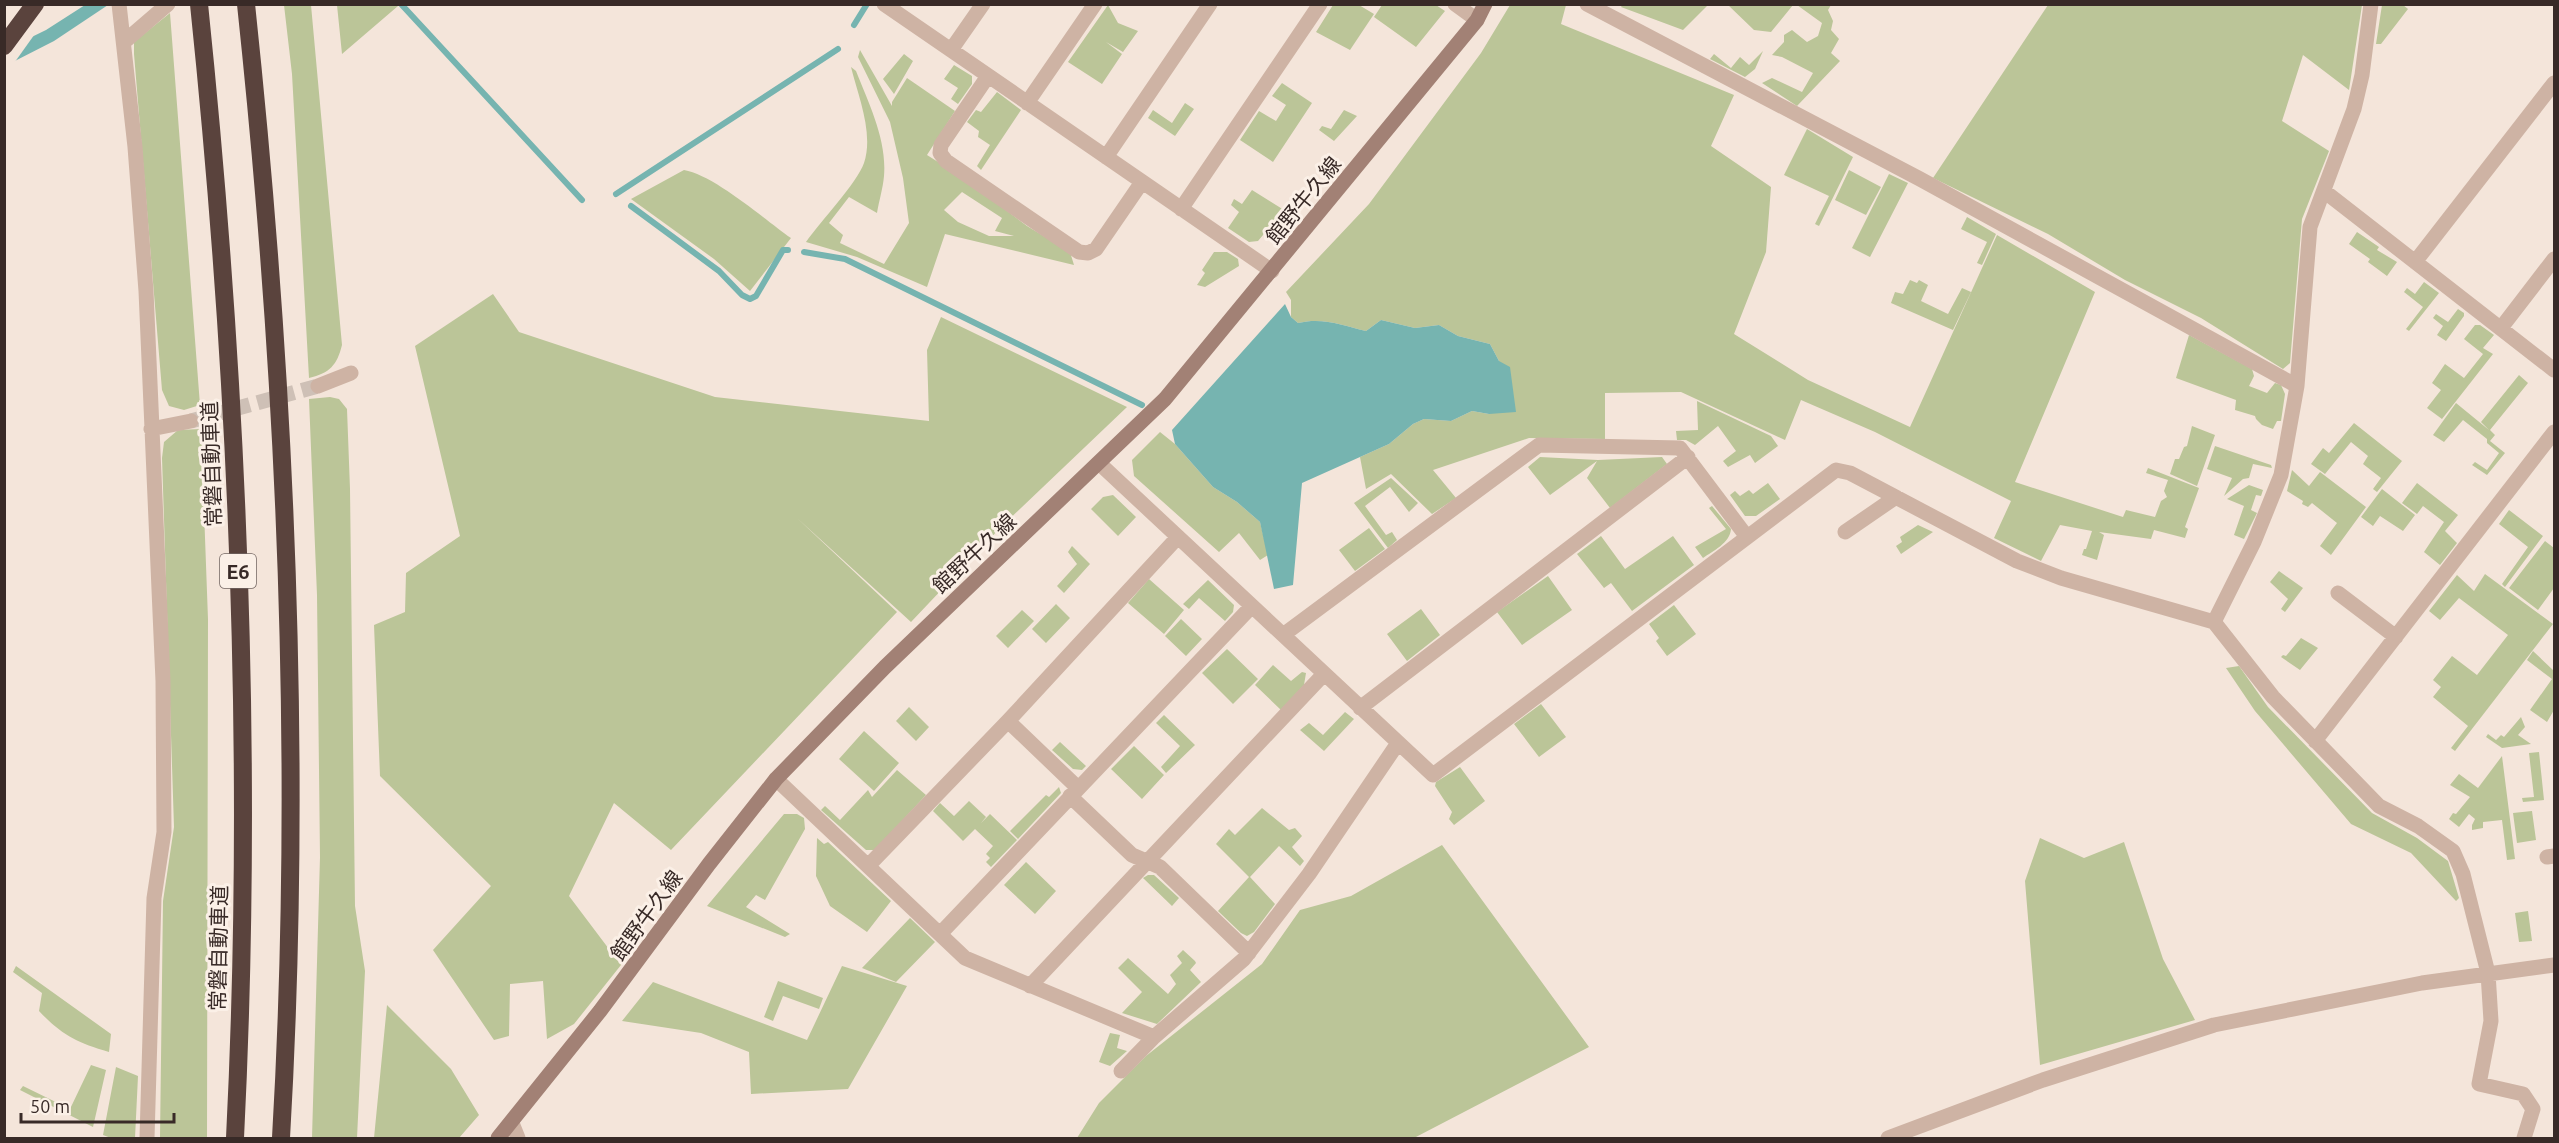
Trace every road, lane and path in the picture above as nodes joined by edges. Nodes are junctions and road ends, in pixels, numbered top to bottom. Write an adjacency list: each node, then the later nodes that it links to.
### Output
1 (35, 4): 18 (highway)
2 (168, 4): 17 (street)
3 (199, 4): 68 (highway, 常磐自動車道 / E6)
4 (246, 4): 19 (highway, E6)
5 (254, 4): 19 (highway)
6 (884, 4): 20 (street)
7 (983, 4): 20 (street)
8 (1095, 4): 23 (street)
9 (1210, 4): 24 (street)
10 (1320, 4): 27 (street)
11 (1455, 4): 16 (street)
12 (1485, 4): 16 (main road, 館野牛久線)
13 (1587, 4): 35 (street)
14 (2371, 4): 26 (street)
15 (119, 8): 17 (street)
16 (1477, 20): 30 (main road, 館野牛久線)
17 (124, 42): 37 (street)
18 (4, 46)
19 (251, 50): 69 (highway, E6)
20 (951, 50): 21 (street)
21 (988, 76): 23 (street); 25 (street)
22 (2554, 83): 29 (street)
23 (1027, 103): 24 (street)
24 (1106, 157): 25 (street)
25 (1142, 182): 27 (street)
26 (2324, 192): 29 (street); 35 (street)
27 (1181, 209): 30 (street)
28 (2554, 259): 31 (street)
29 (2415, 262): 31 (street)
30 (1272, 271): 40 (main road, 館野牛久線)
31 (2501, 328): 32 (street)
32 (2554, 370)
33 (351, 373): 34 (street)
34 (318, 386)
35 (2297, 386): 47 (street)
36 (191, 421): 37 (street)
37 (151, 429): 67 (street)
38 (2554, 432): 49 (street)
39 (1688, 457): 44 (street); 48 (street); 51 (street)
40 (1100, 464): 43 (street); 55 (main road, 館野牛久線)
41 (1896, 497): 42 (street); 44 (street); 47 (street)
42 (1845, 532)
43 (1178, 537): 46 (street); 52 (street)
44 (1747, 537): 54 (street)
45 (2338, 594): 49 (street)
46 (1252, 606): 48 (street); 56 (street)
47 (2214, 622): 53 (street)
48 (1283, 636): 50 (street)
49 (2396, 637): 53 (street)
50 (1324, 674): 51 (street); 57 (street)
51 (1360, 708): 54 (street)
52 (1008, 721): 56 (street); 58 (street)
53 (2315, 741): 62 (street)
54 (1398, 743): 60 (street)
55 (776, 779): 58 (street); 66 (main road, 館野牛久線)
56 (1074, 792): 57 (street); 59 (street)
57 (1148, 861): 60 (street); 63 (street)
58 (868, 866): 59 (street)
59 (940, 934): 63 (street)
60 (1249, 953): 64 (street)
61 (2554, 965): 62 (street)
62 (2488, 973): 72 (street); 73 (street)
63 (1030, 986): 64 (street)
64 (1154, 1037): 65 (street)
65 (1121, 1071)
66 (512, 1123): 70 (main road, 館野牛久線); 71 (street)
67 (147, 1138)
68 (235, 1138)
69 (281, 1138)
70 (498, 1138)
71 (518, 1138)
72 (1888, 1138)
73 (2524, 1138)

